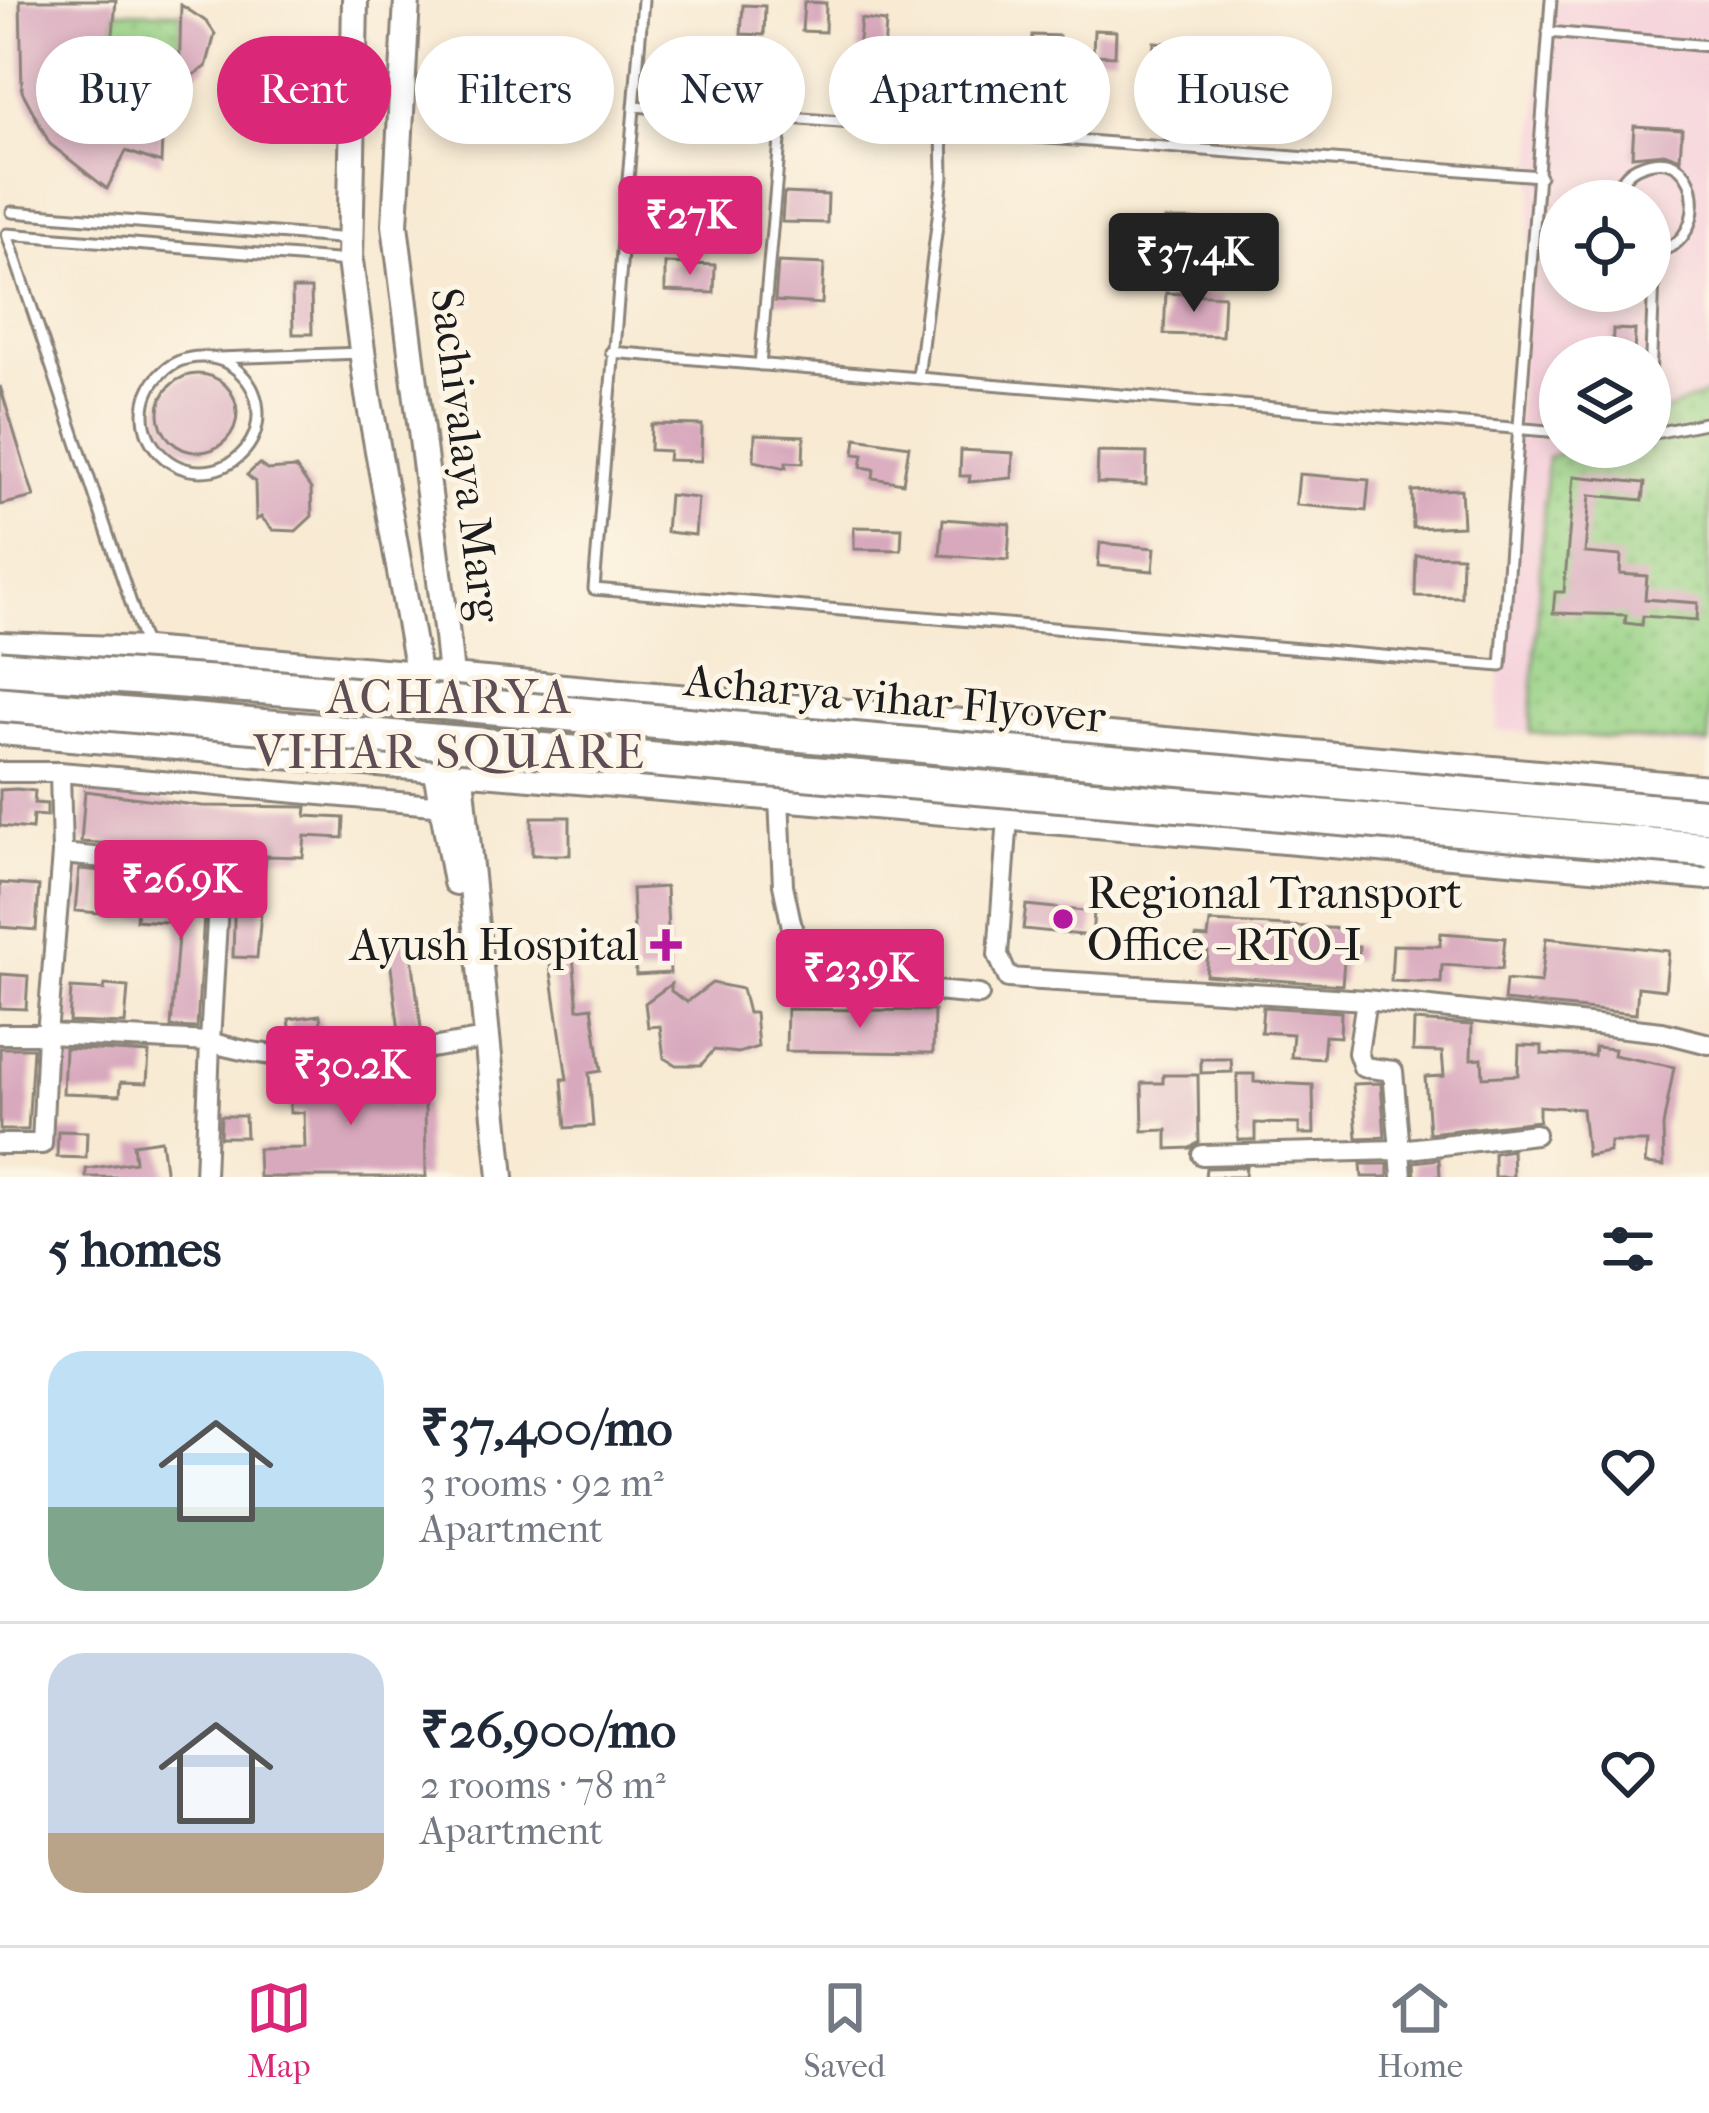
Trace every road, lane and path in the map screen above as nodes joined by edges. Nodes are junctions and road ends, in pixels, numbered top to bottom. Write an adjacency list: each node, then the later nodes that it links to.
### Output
1 (355, 0): 17 (street)
2 (407, 0): 32 (street, Sachivalaya Marg)
3 (643, 0): 7 (lane)
4 (1550, 0): 5 (lane)
5 (1548, 32): 6 (lane); 12 (lane)
6 (1709, 46)
7 (634, 106): 8 (lane); 18 (lane)
8 (638, 106)
9 (1110, 143): 12 (lane)
10 (780, 144): 21 (lane)
11 (943, 144): 22 (lane)
12 (1540, 176): 24 (lane)
13 (1622, 180): 16 (lane)
14 (12, 212): 17 (lane)
15 (4, 234): 17 (lane); 28 (lane)
16 (1671, 248)
17 (350, 250): 19 (street)
18 (610, 352): 21 (lane); 24 (lane)
19 (362, 353): 20 (lane); 31 (street)
20 (212, 358): 20 (lane)
21 (760, 364): 22 (lane)
22 (918, 378): 24 (lane)
23 (1709, 422): 26 (lane)
24 (1520, 428): 25 (lane)
25 (1539, 430)
26 (1671, 430)
27 (0, 645): 28 (street)
28 (146, 650): 30 (street)
29 (0, 668): 45 (highway, Acharya vihar Flyover, bridge)
30 (374, 670): 31 (street); 37 (street)
31 (419, 674): 32 (street); 38 (street)
32 (451, 676): 33 (street); 38 (street, Sachivalaya Marg)
33 (491, 681): 41 (street); 42 (street)
34 (0, 704): 47 (highway, Acharya vihar Flyover, bridge)
35 (0, 732): 36 (street)
36 (80, 737): 37 (street); 40 (street)
37 (340, 760): 38 (street)
38 (450, 768): 41 (street); 44 (street, Sachivalaya Marg); 50 (street, Sachivalaya Marg)
39 (0, 772): 40 (street)
40 (69, 773): 44 (street); 48 (street)
41 (519, 776): 43 (street)
42 (1709, 788)
43 (778, 798): 46 (street); 51 (street)
44 (444, 806): 50 (street, Sachivalaya Marg)
45 (1709, 816)
46 (1008, 817): 49 (street); 52 (street)
47 (1709, 850)
48 (62, 854): 54 (street); 56 (street)
49 (1709, 877)
50 (478, 991): 55 (street, Sachivalaya Marg)
51 (979, 995)
52 (1366, 1000): 57 (street); 60 (street)
53 (0, 1034): 54 (street)
54 (47, 1034): 56 (street); 59 (street)
55 (483, 1039): 56 (street); 63 (street, Sachivalaya Marg)
56 (210, 1042): 62 (street)
57 (1709, 1044)
58 (1534, 1134): 60 (street)
59 (0, 1144)
60 (1400, 1150): 61 (street); 64 (street)
61 (1202, 1155)
62 (206, 1177)
63 (501, 1177)
64 (1402, 1177)

